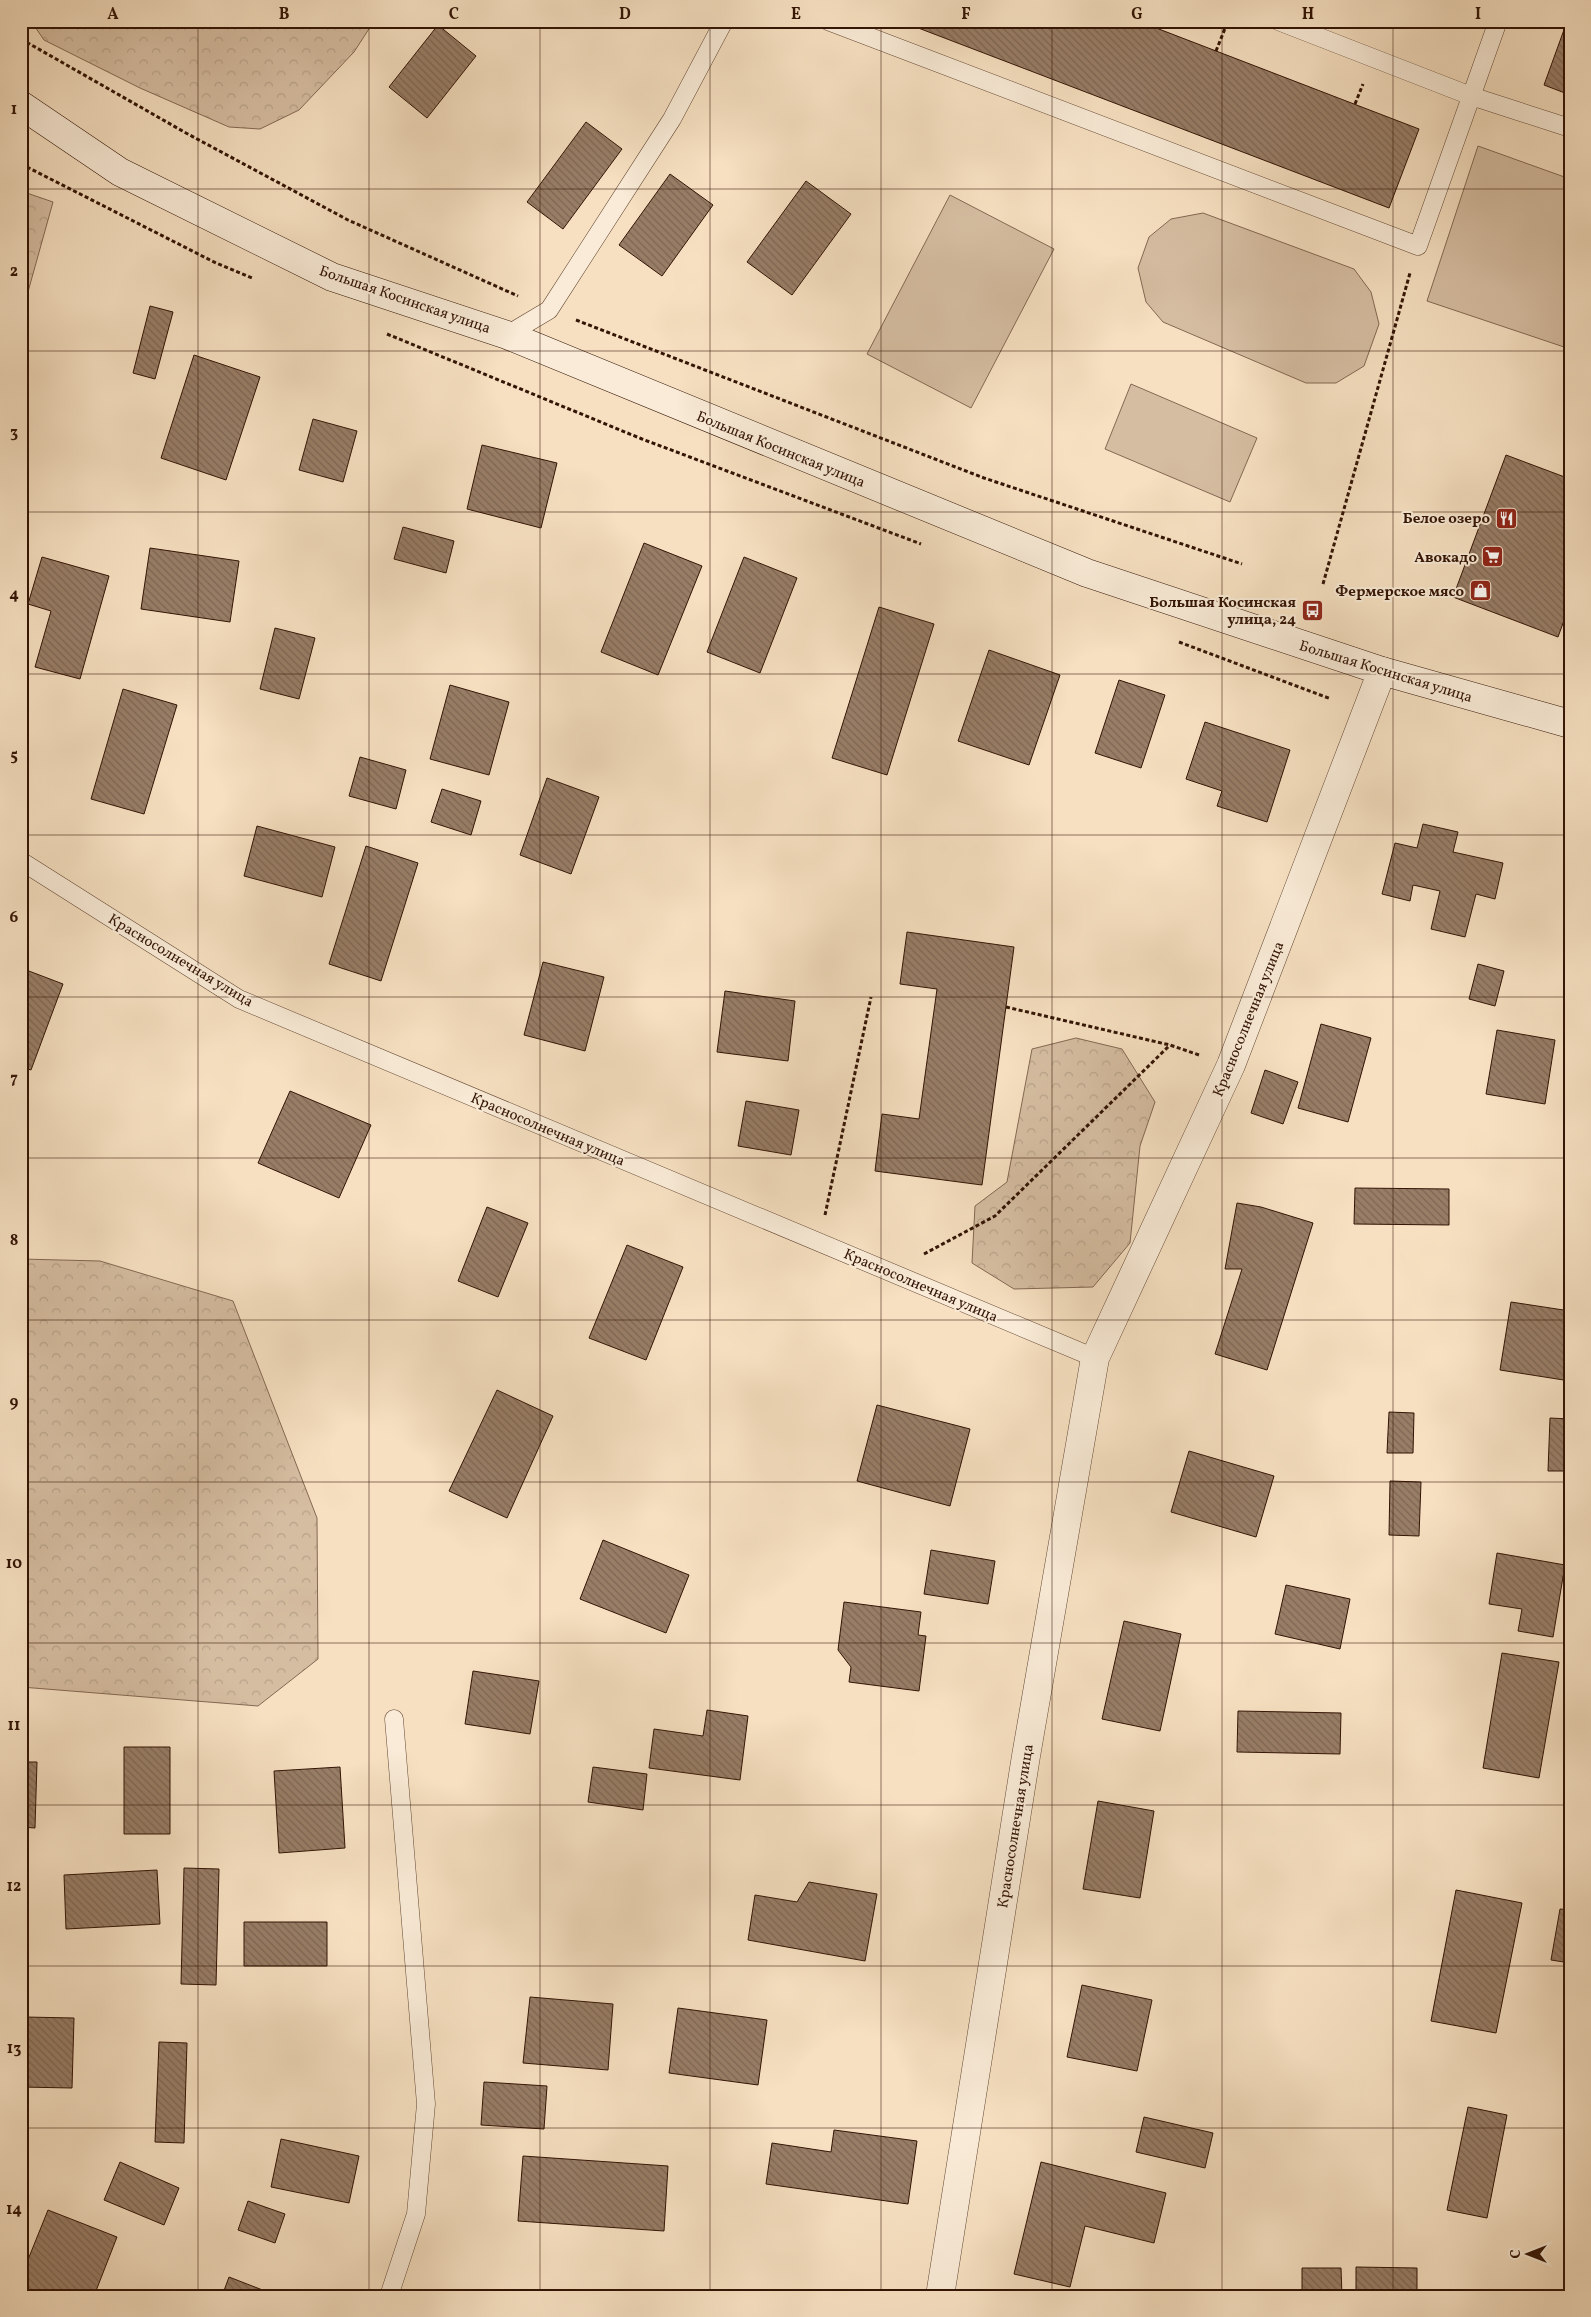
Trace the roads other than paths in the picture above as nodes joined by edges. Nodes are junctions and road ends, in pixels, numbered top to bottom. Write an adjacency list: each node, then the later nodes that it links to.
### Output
1 (724, 21): 8 (lane)
2 (828, 21): 5 (lane)
3 (1278, 21): 5 (lane)
4 (1498, 21): 5 (lane)
5 (1471, 96): 7 (lane)
6 (21, 105): 8 (street, Большая Косинская улица)
7 (1570, 128)
8 (507, 335): 9 (street, Большая Косинская улица)
9 (1382, 671): 10 (street, Большая Косинская улица); 12 (street, Красносолнечная улица)
10 (1570, 724)
11 (21, 861): 12 (lane, Красносолнечная улица)
12 (1095, 1358): 15 (street, Красносолнечная улица)
13 (394, 1719): 14 (lane)
14 (389, 2296)
15 (940, 2296)

